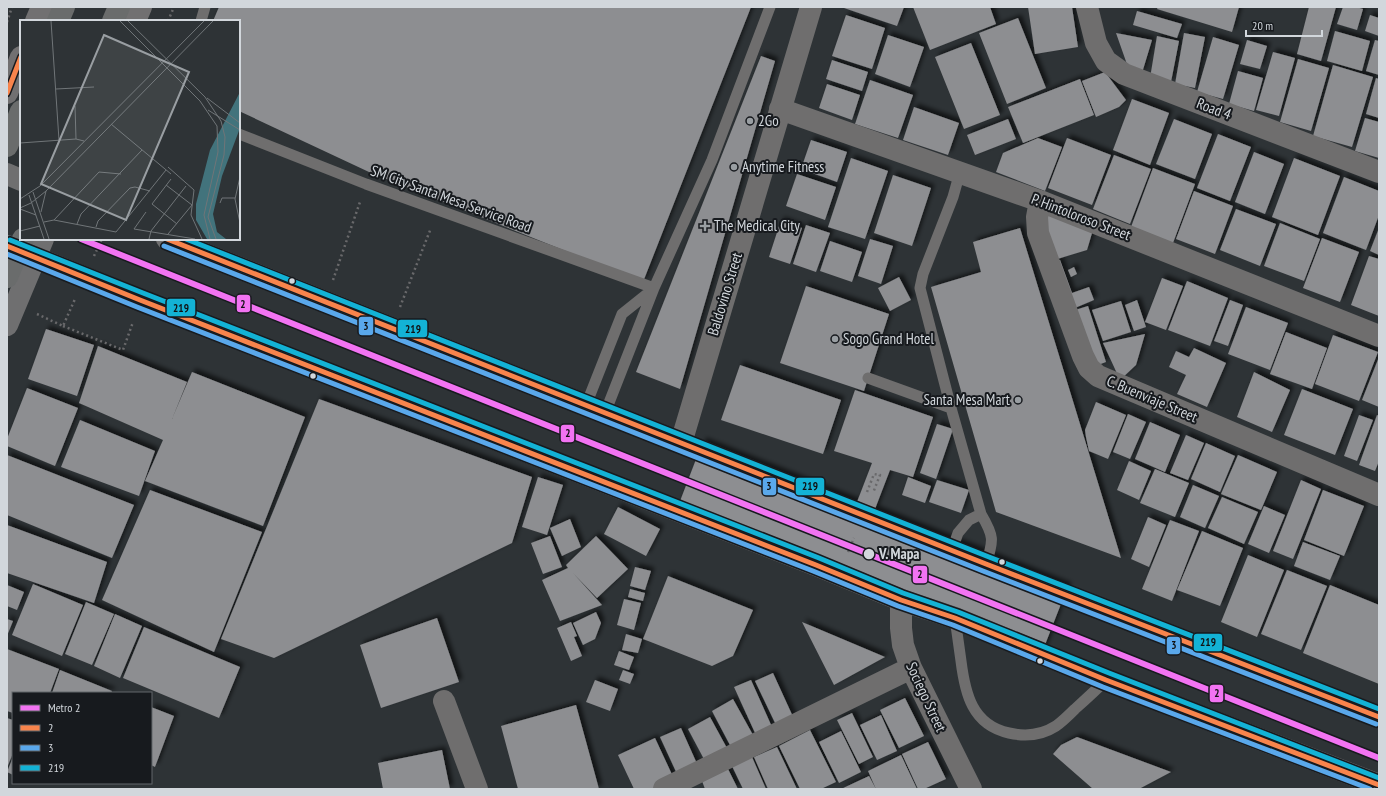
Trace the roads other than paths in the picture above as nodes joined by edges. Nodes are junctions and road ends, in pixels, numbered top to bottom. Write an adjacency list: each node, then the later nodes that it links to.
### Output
1 (42, 7): 9 (main road)
2 (64, 7): 10 (highway)
3 (119, 7): 11 (highway)
4 (141, 7): 12 (main road)
5 (205, 7): 13 (lane)
6 (770, 7): 32 (lane)
7 (811, 7): 16 (street, Baldovino Street)
8 (1087, 7): 23 (street, Road 4)
9 (36, 20)
10 (58, 20)
11 (113, 20)
12 (135, 20)
13 (201, 20)
14 (20, 60): 15 (main road)
15 (7, 93)
16 (780, 109): 22 (street, P. Hintoloroso Street); 38 (street, Baldovino Street)
17 (20, 114): 19 (highway)
18 (240, 134): 32 (lane, SM City Santa Mesa Service Road)
19 (7, 146)
20 (7, 165): 21 (main road)
21 (20, 172)
22 (960, 172): 26 (street, P. Hintoloroso Street); 36 (lane)
23 (1379, 172)
24 (7, 174): 25 (main road)
25 (20, 180)
26 (1040, 201): 34 (street, P. Hintoloroso Street); 39 (street, C. Buenviaje Street)
27 (23, 240): 31 (highway)
28 (170, 240): 37 (main road)
29 (7, 246): 30 (main road)
30 (39, 248): 33 (main road); 43 (main road)
31 (7, 277)
32 (654, 288): 37 (lane); 37 (lane)
33 (7, 325)
34 (1379, 336)
35 (868, 378): 36 (lane)
36 (951, 408): 40 (lane)
37 (596, 409): 38 (main road)
38 (681, 443): 41 (main road)
39 (1379, 495)
40 (982, 514): 41 (lane); 42 (lane)
41 (952, 550): 42 (main road)
42 (986, 564): 48 (main road)
43 (901, 600): 44 (main road); 45 (street, Sociego Street)
44 (955, 618): 46 (main road); 46 (lane)
45 (911, 668): 51 (street); 52 (street, Sociego Street)
46 (1106, 680): 49 (main road)
47 (444, 701): 50 (street)
48 (1379, 716)
49 (1379, 785)
50 (477, 789)
51 (664, 789)
52 (971, 789)

